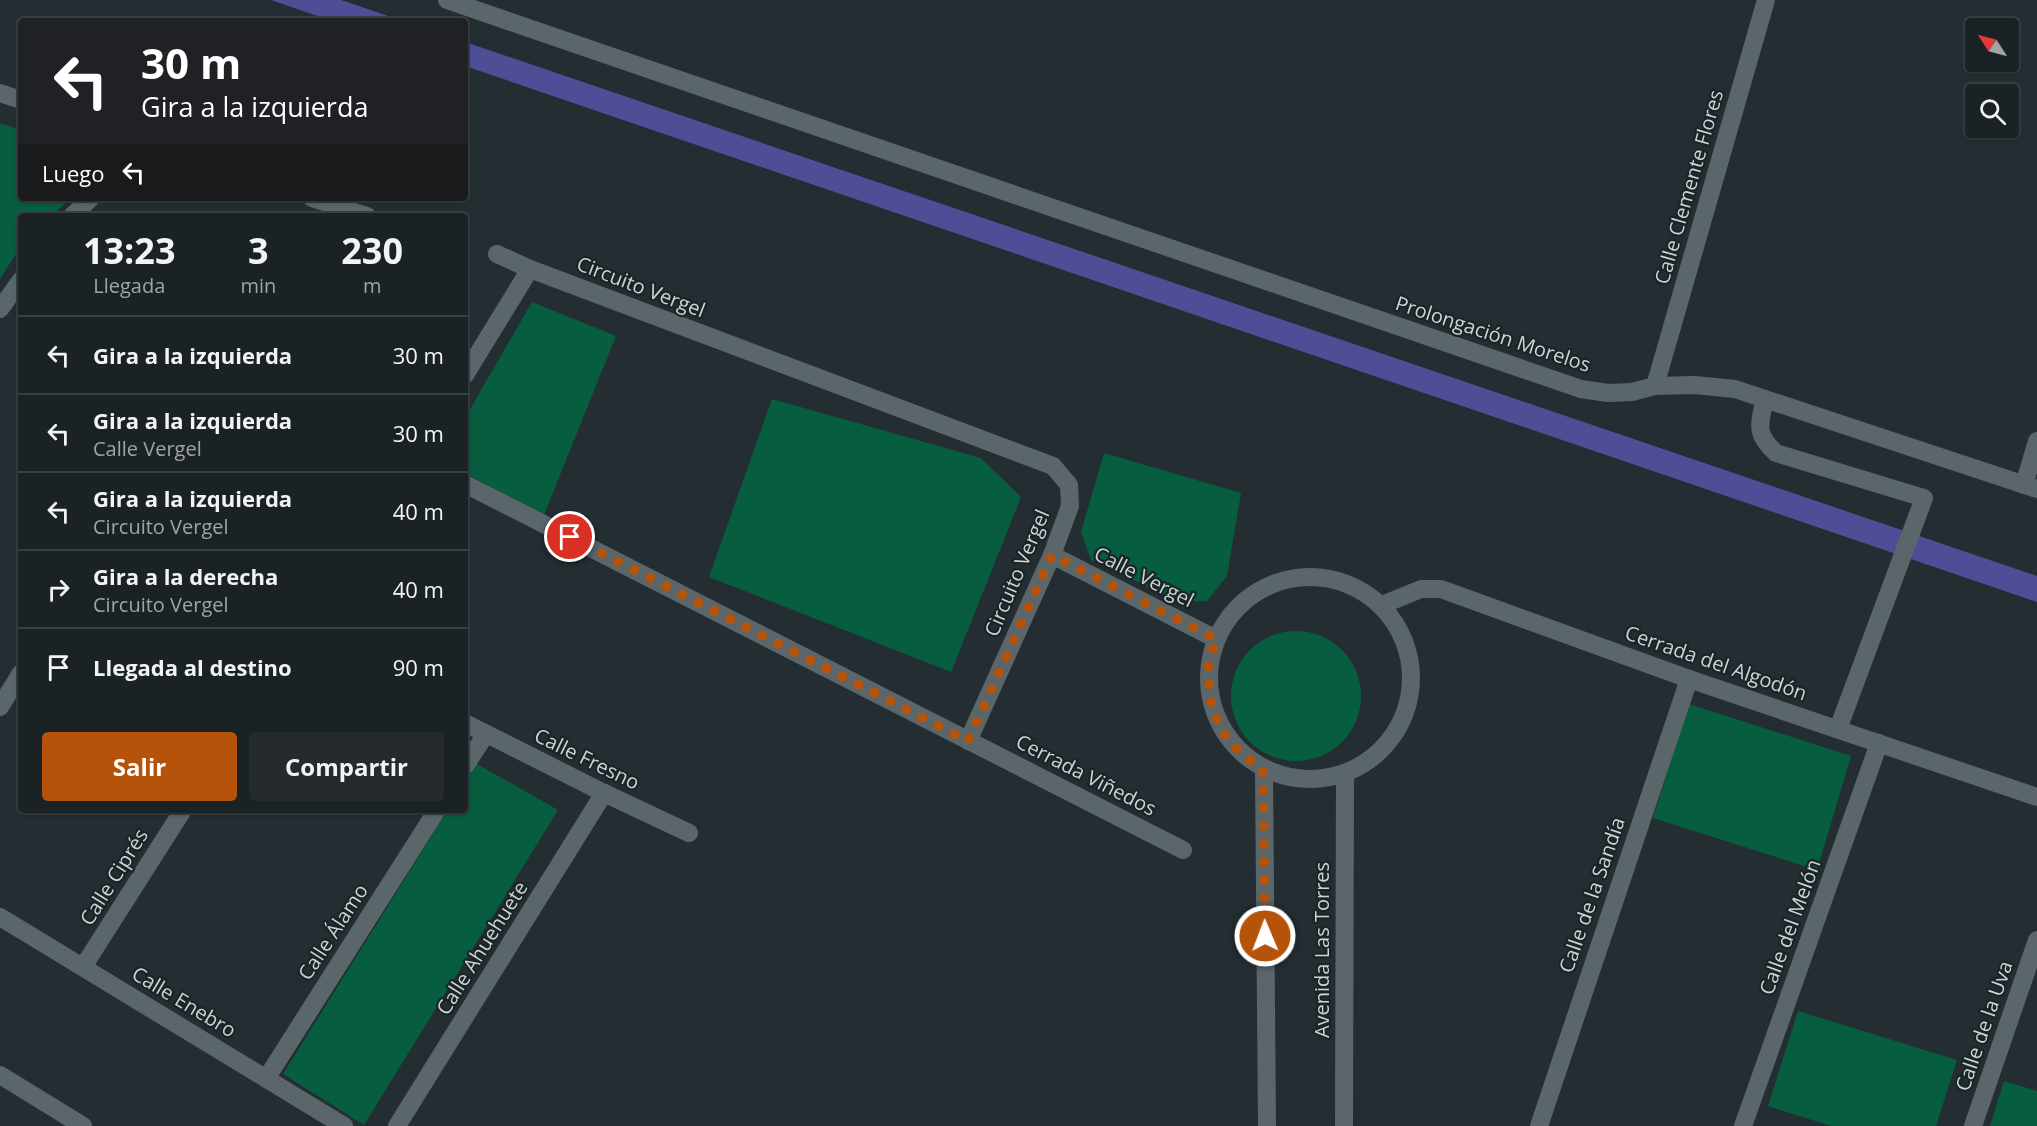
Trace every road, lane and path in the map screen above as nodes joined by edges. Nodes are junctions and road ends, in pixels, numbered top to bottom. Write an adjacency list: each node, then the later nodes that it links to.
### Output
1 (447, 0): 14 (street, Prolongación Morelos)
2 (1766, 0): 14 (street, Calle Clemente Flores)
3 (0, 93): 4 (street)
4 (18, 99)
5 (88, 201): 8 (street)
6 (317, 201): 7 (street)
7 (335, 212)
8 (75, 213)
9 (498, 254): 10 (street, Circuito Vergel)
10 (530, 269): 13 (street); 19 (street, Circuito Vergel)
11 (18, 284): 12 (street)
12 (0, 309)
13 (468, 370)
14 (1655, 386): 15 (street, Prolongación Morelos)
15 (1765, 399): 18 (street, Prolongación Morelos); 26 (street)
16 (2037, 441): 18 (street)
17 (468, 486): 28 (street)
18 (2030, 487)
19 (1052, 555): 21 (street, Calle Vergel); 28 (street, Circuito Vergel)
20 (1382, 605): 21 (street); 23 (street, Cerrada del Algodón); 32 (street)
21 (1216, 639): 31 (street)
22 (18, 678): 24 (street)
23 (1689, 679): 26 (street, Cerrada del Algodón); 49 (street, Calle de la Sandía)
24 (0, 707)
25 (468, 725): 27 (street, Calle Fresno)
26 (1838, 729): 29 (street, Cerrada del Algodón)
27 (486, 734): 30 (street); 33 (street, Calle Fresno)
28 (968, 741): 38 (street, Cerrada Viñedos)
29 (1879, 743): 34 (street, Cerrada del Algodón); 50 (street, Calle del Melón)
30 (468, 761)
31 (1263, 770): 32 (street); 47 (street)
32 (1345, 774): 48 (street, Avenida Las Torres)
33 (604, 793): 37 (street, Calle Fresno); 46 (street, Calle Ahuehuete)
34 (2037, 796)
35 (181, 813): 41 (street, Calle Ciprés)
36 (435, 813): 43 (street, Calle Álamo)
37 (689, 833)
38 (1184, 850)
39 (0, 917): 41 (street, Calle Enebro)
40 (2037, 940): 51 (street, Calle de la Uva)
41 (83, 967): 43 (street, Calle Enebro)
42 (0, 1075): 44 (street)
43 (266, 1078): 45 (street, Calle Enebro)
44 (83, 1126)
45 (344, 1126)
46 (397, 1126)
47 (1268, 1126)
48 (1344, 1126)
49 (1539, 1126)
50 (1743, 1126)
51 (1973, 1126)

